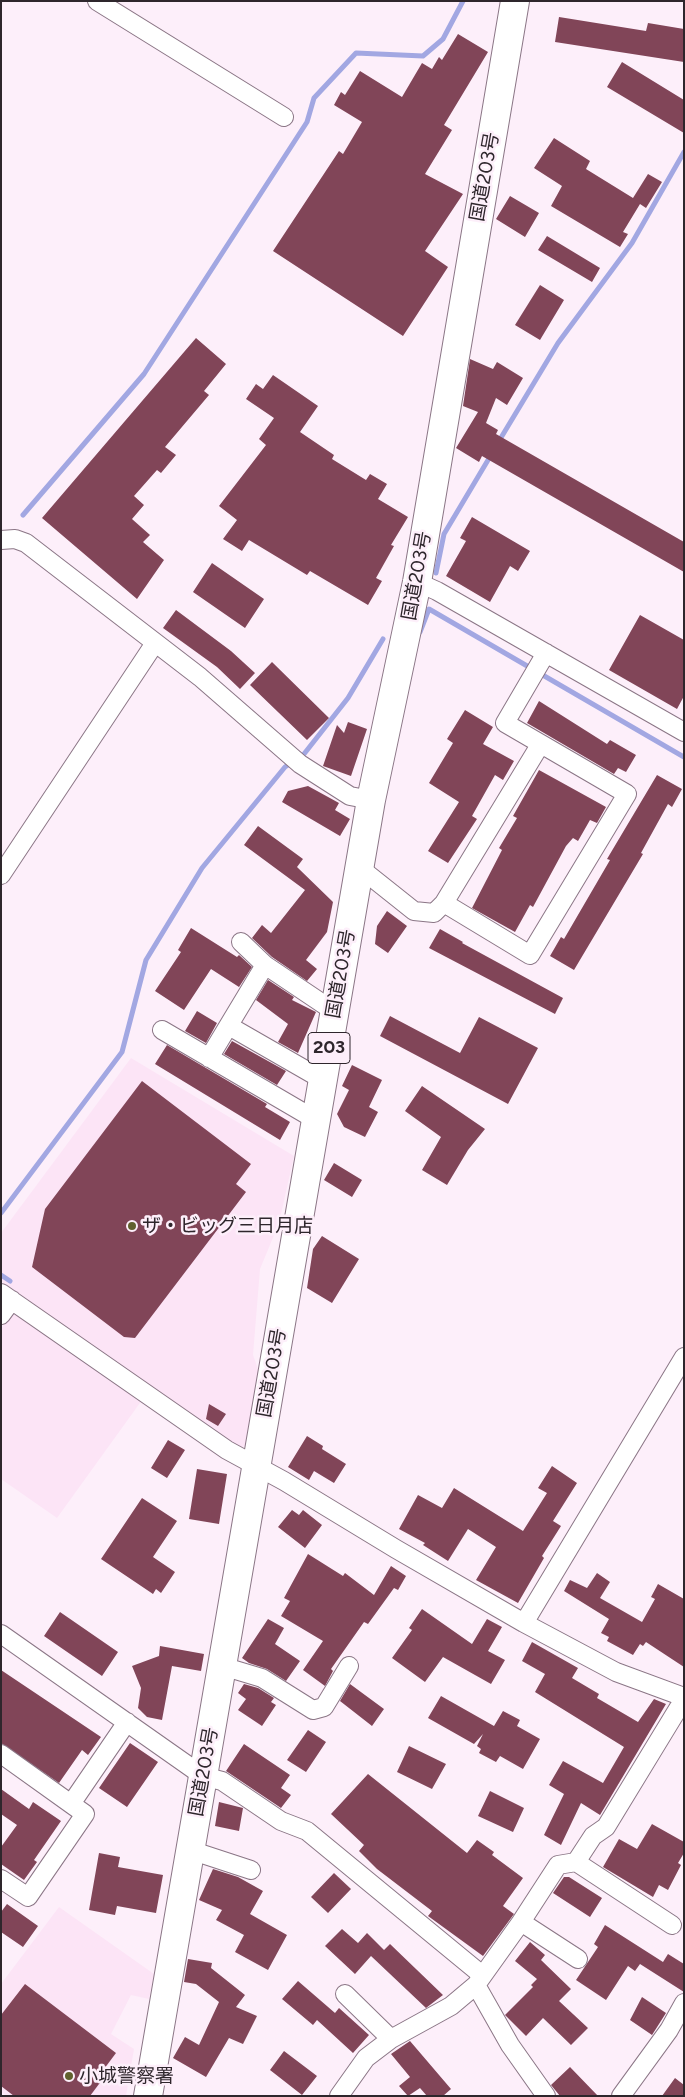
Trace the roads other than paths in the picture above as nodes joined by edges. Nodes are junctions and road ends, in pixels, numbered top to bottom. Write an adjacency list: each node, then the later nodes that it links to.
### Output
1 (97, 1): 3 (street)
2 (515, 1): 5 (highway, 国道203号 / 203)
3 (284, 117)
4 (1, 540): 6 (street)
5 (417, 582): 7 (street); 10 (highway, 国道203号 / 203)
6 (154, 643): 10 (street); 12 (street)
7 (546, 653): 8 (street); 9 (street)
8 (681, 726)
9 (540, 745): 13 (street); 13 (street)
10 (372, 800): 11 (highway, 国道203号 / 203)
11 (360, 868): 13 (street); 16 (highway, 国道203号 / 203)
12 (1, 875)
13 (444, 903)
14 (242, 942): 15 (street)
15 (265, 965): 16 (street); 17 (street)
16 (335, 1012): 20 (highway, 国道203号 / 203)
17 (228, 1026): 19 (street); 20 (street)
18 (162, 1030): 19 (street)
19 (209, 1058): 21 (street)
20 (323, 1080): 21 (highway, 国道203号 / 203)
21 (316, 1120): 25 (highway, 国道203号 / 203)
22 (6, 1297): 23 (street); 25 (street)
23 (1, 1315)
24 (684, 1357): 26 (street)
25 (256, 1466): 26 (street); 28 (highway, 国道203号 / 203)
26 (524, 1623): 30 (street)
27 (1, 1634): 31 (street)
28 (222, 1666): 29 (street); 33 (highway, 国道203号 / 203)
29 (348, 1666)
30 (684, 1698): 36 (street)
31 (127, 1722): 33 (street); 34 (street)
32 (1, 1754): 34 (street)
33 (203, 1776): 35 (highway, 国道203号 / 203); 42 (street)
34 (71, 1804): 38 (street)
35 (190, 1850): 37 (street); 46 (highway, 国道203号 / 203)
36 (576, 1862): 39 (street); 40 (street)
37 (251, 1870)
38 (1, 1879)
39 (521, 1922): 41 (street); 42 (street)
40 (672, 1925)
41 (578, 1959)
42 (479, 1980): 45 (street); 48 (street)
43 (345, 1994): 45 (street)
44 (684, 2003): 49 (street)
45 (391, 2039): 47 (street)
46 (148, 2096)
47 (339, 2096)
48 (546, 2096)
49 (621, 2096)

